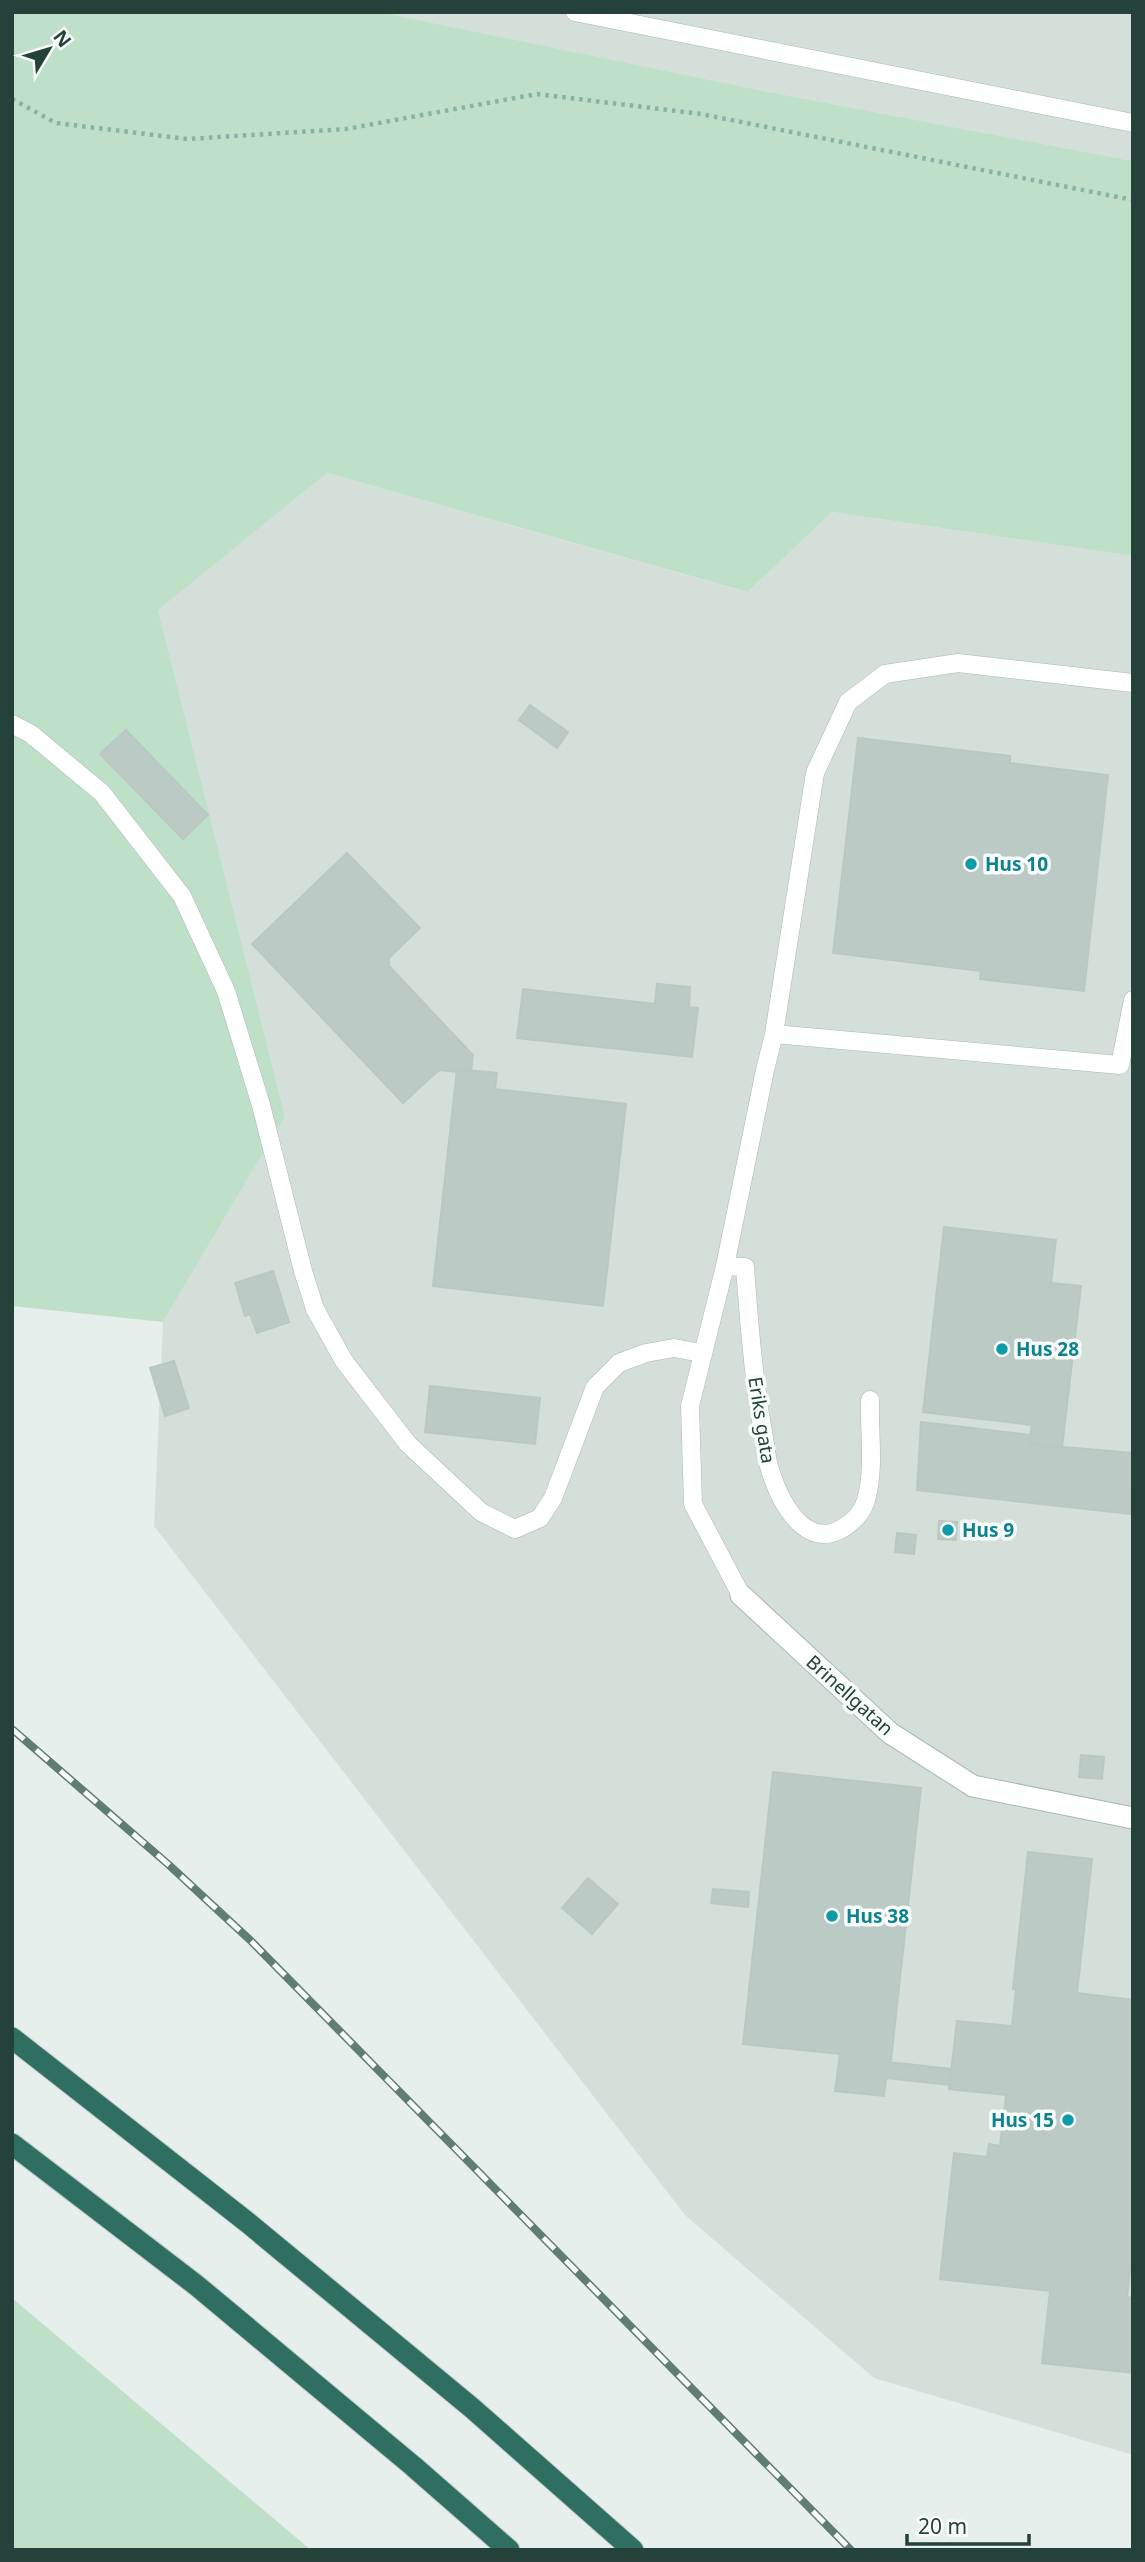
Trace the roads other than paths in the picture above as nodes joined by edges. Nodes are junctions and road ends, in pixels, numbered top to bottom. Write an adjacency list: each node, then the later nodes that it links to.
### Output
1 (575, 12): 2 (lane)
2 (1133, 123)
3 (1133, 683): 6 (lane)
4 (12, 724): 8 (lane)
5 (1133, 1000): 6 (lane)
6 (774, 1034): 7 (lane)
7 (725, 1266): 8 (lane); 9 (lane, Eriks gata)
8 (701, 1353): 10 (lane)
9 (870, 1400)
10 (741, 1595): 11 (street, Brinellgatan)
11 (1133, 1818)
12 (12, 2038): 15 (highway)
13 (12, 2144): 14 (highway)
14 (509, 2550)
15 (632, 2550)

